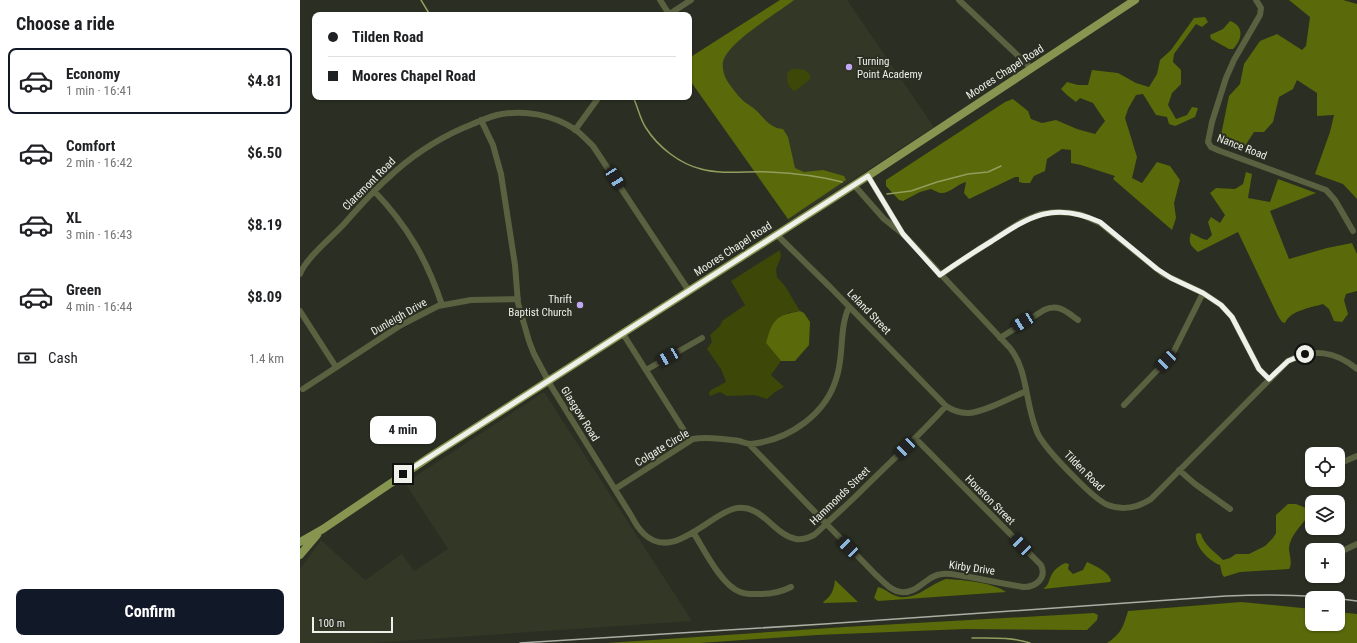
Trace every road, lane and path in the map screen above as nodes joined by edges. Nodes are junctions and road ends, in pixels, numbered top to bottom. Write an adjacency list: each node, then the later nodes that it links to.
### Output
1 (660, 0): 7 (street)
2 (691, 0): 8 (street)
3 (959, 0): 9 (street)
4 (1135, 0): 6 (main road, Moores Chapel Road)
5 (1256, 0): 16 (street, Nance Road)
6 (1124, 3): 9 (main road, Moores Chapel Road)
7 (667, 12)
8 (673, 12)
9 (1031, 68): 13 (main road, Moores Chapel Road)
10 (597, 100): 12 (street)
11 (481, 120): 12 (street, Claremont Road); 15 (street, Claremont Road); 23 (street, Glasgow Road)
12 (575, 130): 21 (street, Claremont Road)
13 (868, 176): 14 (main road, Moores Chapel Road); 18 (street, Tilden Road)
14 (854, 184): 17 (main road, Moores Chapel Road); 18 (street, Tilden Road)
15 (374, 191): 19 (street, Claremont Road); 24 (street)
16 (1353, 231)
17 (776, 234): 21 (main road, Moores Chapel Road); 25 (street, Leland Street)
18 (903, 234): 20 (street, Tilden Road)
19 (300, 274)
20 (940, 275): 22 (street); 30 (street, Tilden Road)
21 (689, 291): 28 (main road, Moores Chapel Road)
22 (1203, 293): 34 (street); 38 (street)
23 (518, 299): 24 (street, Dunleigh Drive); 35 (street, Glasgow Road)
24 (442, 305): 31 (street, Dunleigh Drive)
25 (849, 307): 39 (street, Leland Street); 42 (street, Colgate Circle)
26 (300, 311): 31 (street)
27 (1078, 320): 30 (street)
28 (621, 334): 33 (street); 35 (main road, Moores Chapel Road)
29 (702, 338): 33 (street)
30 (1000, 338): 37 (street, Tilden Road)
31 (336, 367): 36 (street, Dunleigh Drive)
32 (1357, 369): 34 (street, Tilden Road)
33 (646, 370): 41 (street)
34 (1269, 379): 45 (street, Tilden Road)
35 (548, 381): 46 (street, Glasgow Road); 49 (main road, Moores Chapel Road)
36 (303, 389)
37 (1026, 391): 39 (street); 45 (street, Tilden Road)
38 (1124, 405)
39 (946, 406): 40 (street, Hammonds Street)
40 (915, 438): 48 (street, Hammonds Street); 56 (street, Houston Street)
41 (690, 440): 42 (street, Colgate Circle); 46 (street, Colgate Circle)
42 (749, 444): 48 (street, Kirby Drive)
43 (1357, 456): 44 (street)
44 (1345, 461)
45 (1179, 470): 47 (street)
46 (615, 489): 51 (street, Glasgow Road)
47 (1230, 509)
48 (826, 524): 50 (street, Hammonds Street); 56 (street, Kirby Drive)
49 (323, 529): 52 (main road); 55 (main road)
50 (693, 532): 51 (street, Hammonds Street); 57 (street)
51 (655, 541)
52 (300, 542)
53 (1357, 544): 54 (street)
54 (1345, 550)
55 (300, 555)
56 (1041, 579)
57 (791, 586)

